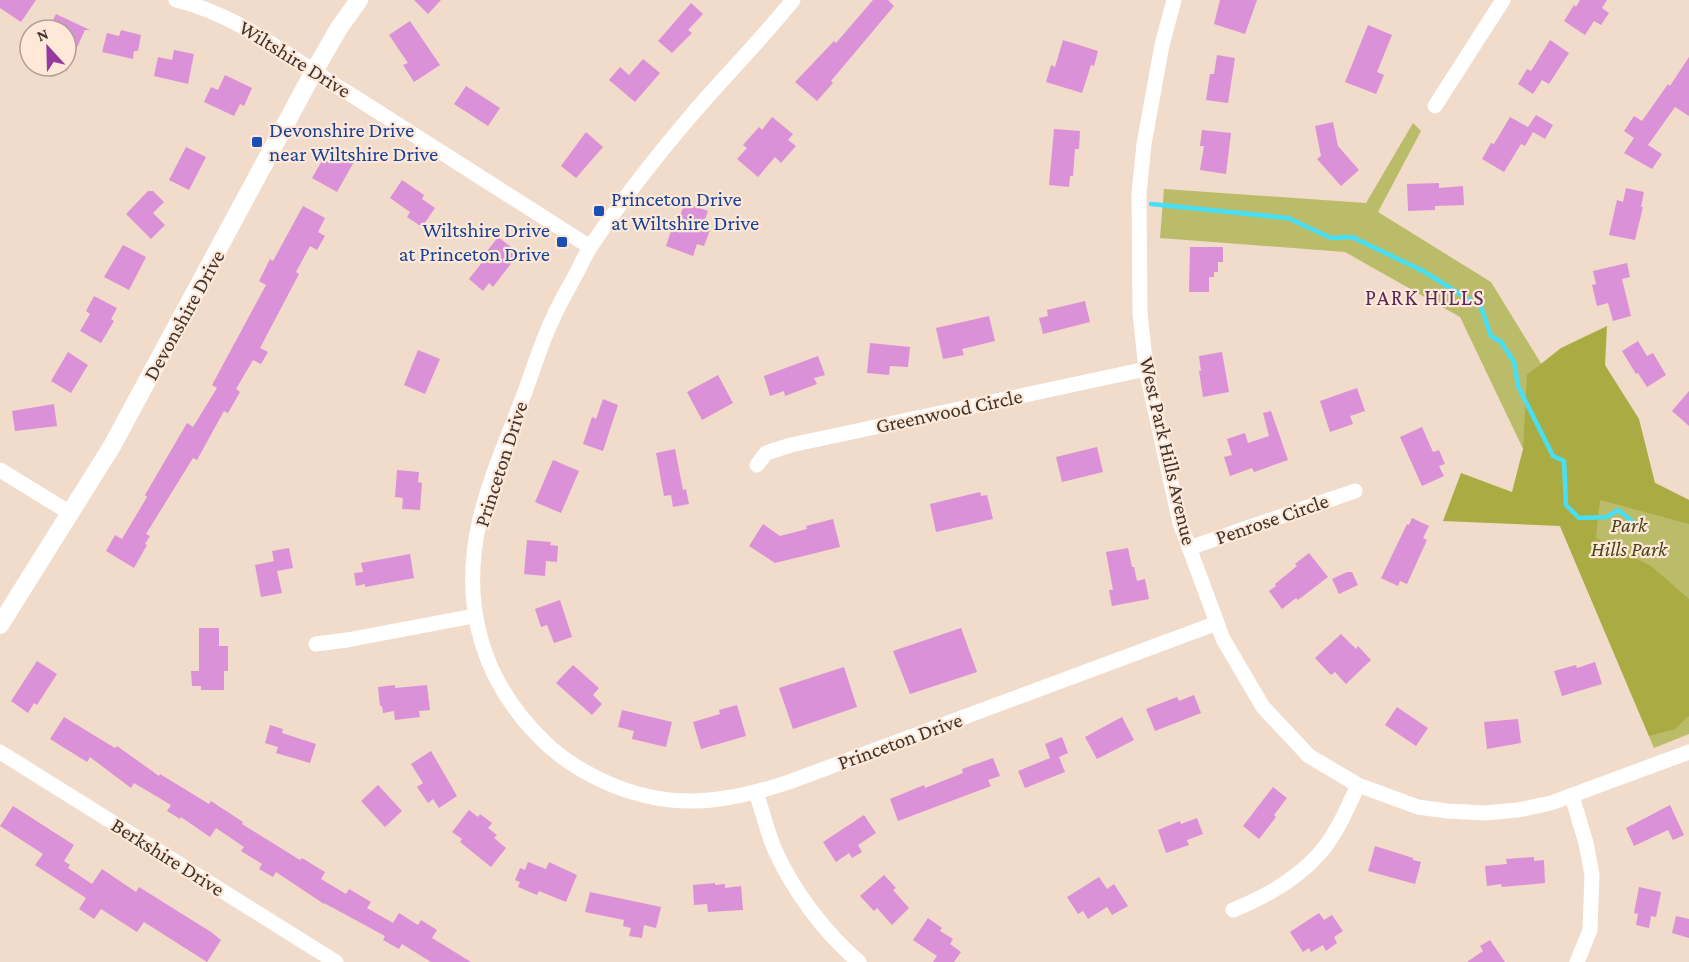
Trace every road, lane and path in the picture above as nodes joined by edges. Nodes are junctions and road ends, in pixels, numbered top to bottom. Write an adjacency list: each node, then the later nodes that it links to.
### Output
1 (176, 0): 6 (street, Wiltshire Drive)
2 (359, 0): 6 (street, Devonshire Drive)
3 (793, 0): 8 (street, Princeton Drive)
4 (1174, 0): 9 (street, West Park Hills Avenue)
5 (1503, 0): 7 (street)
6 (314, 73): 8 (street, Wiltshire Drive); 13 (street, Devonshire Drive)
7 (1435, 106)
8 (590, 247): 15 (street, Princeton Drive)
9 (1146, 369): 10 (street, Greenwood Circle); 14 (street, West Park Hills Avenue)
10 (757, 465)
11 (0, 470): 13 (street)
12 (1355, 491): 14 (street, Penrose Circle)
13 (70, 513): 17 (street, Devonshire Drive)
14 (1189, 548): 16 (street, West Park Hills Avenue)
15 (474, 616): 18 (street); 22 (street, Princeton Drive)
16 (1217, 623): 21 (street, West Park Hills Avenue); 22 (street, Princeton Drive)
17 (0, 625)
18 (316, 644)
19 (0, 752): 25 (street, Berkshire Drive)
20 (1689, 752): 23 (street, West Park Hills Avenue)
21 (1358, 785): 23 (street, West Park Hills Avenue); 24 (street)
22 (756, 793): 26 (street)
23 (1572, 796): 27 (street)
24 (1233, 910)
25 (336, 962)
26 (859, 962)
27 (1577, 962)

